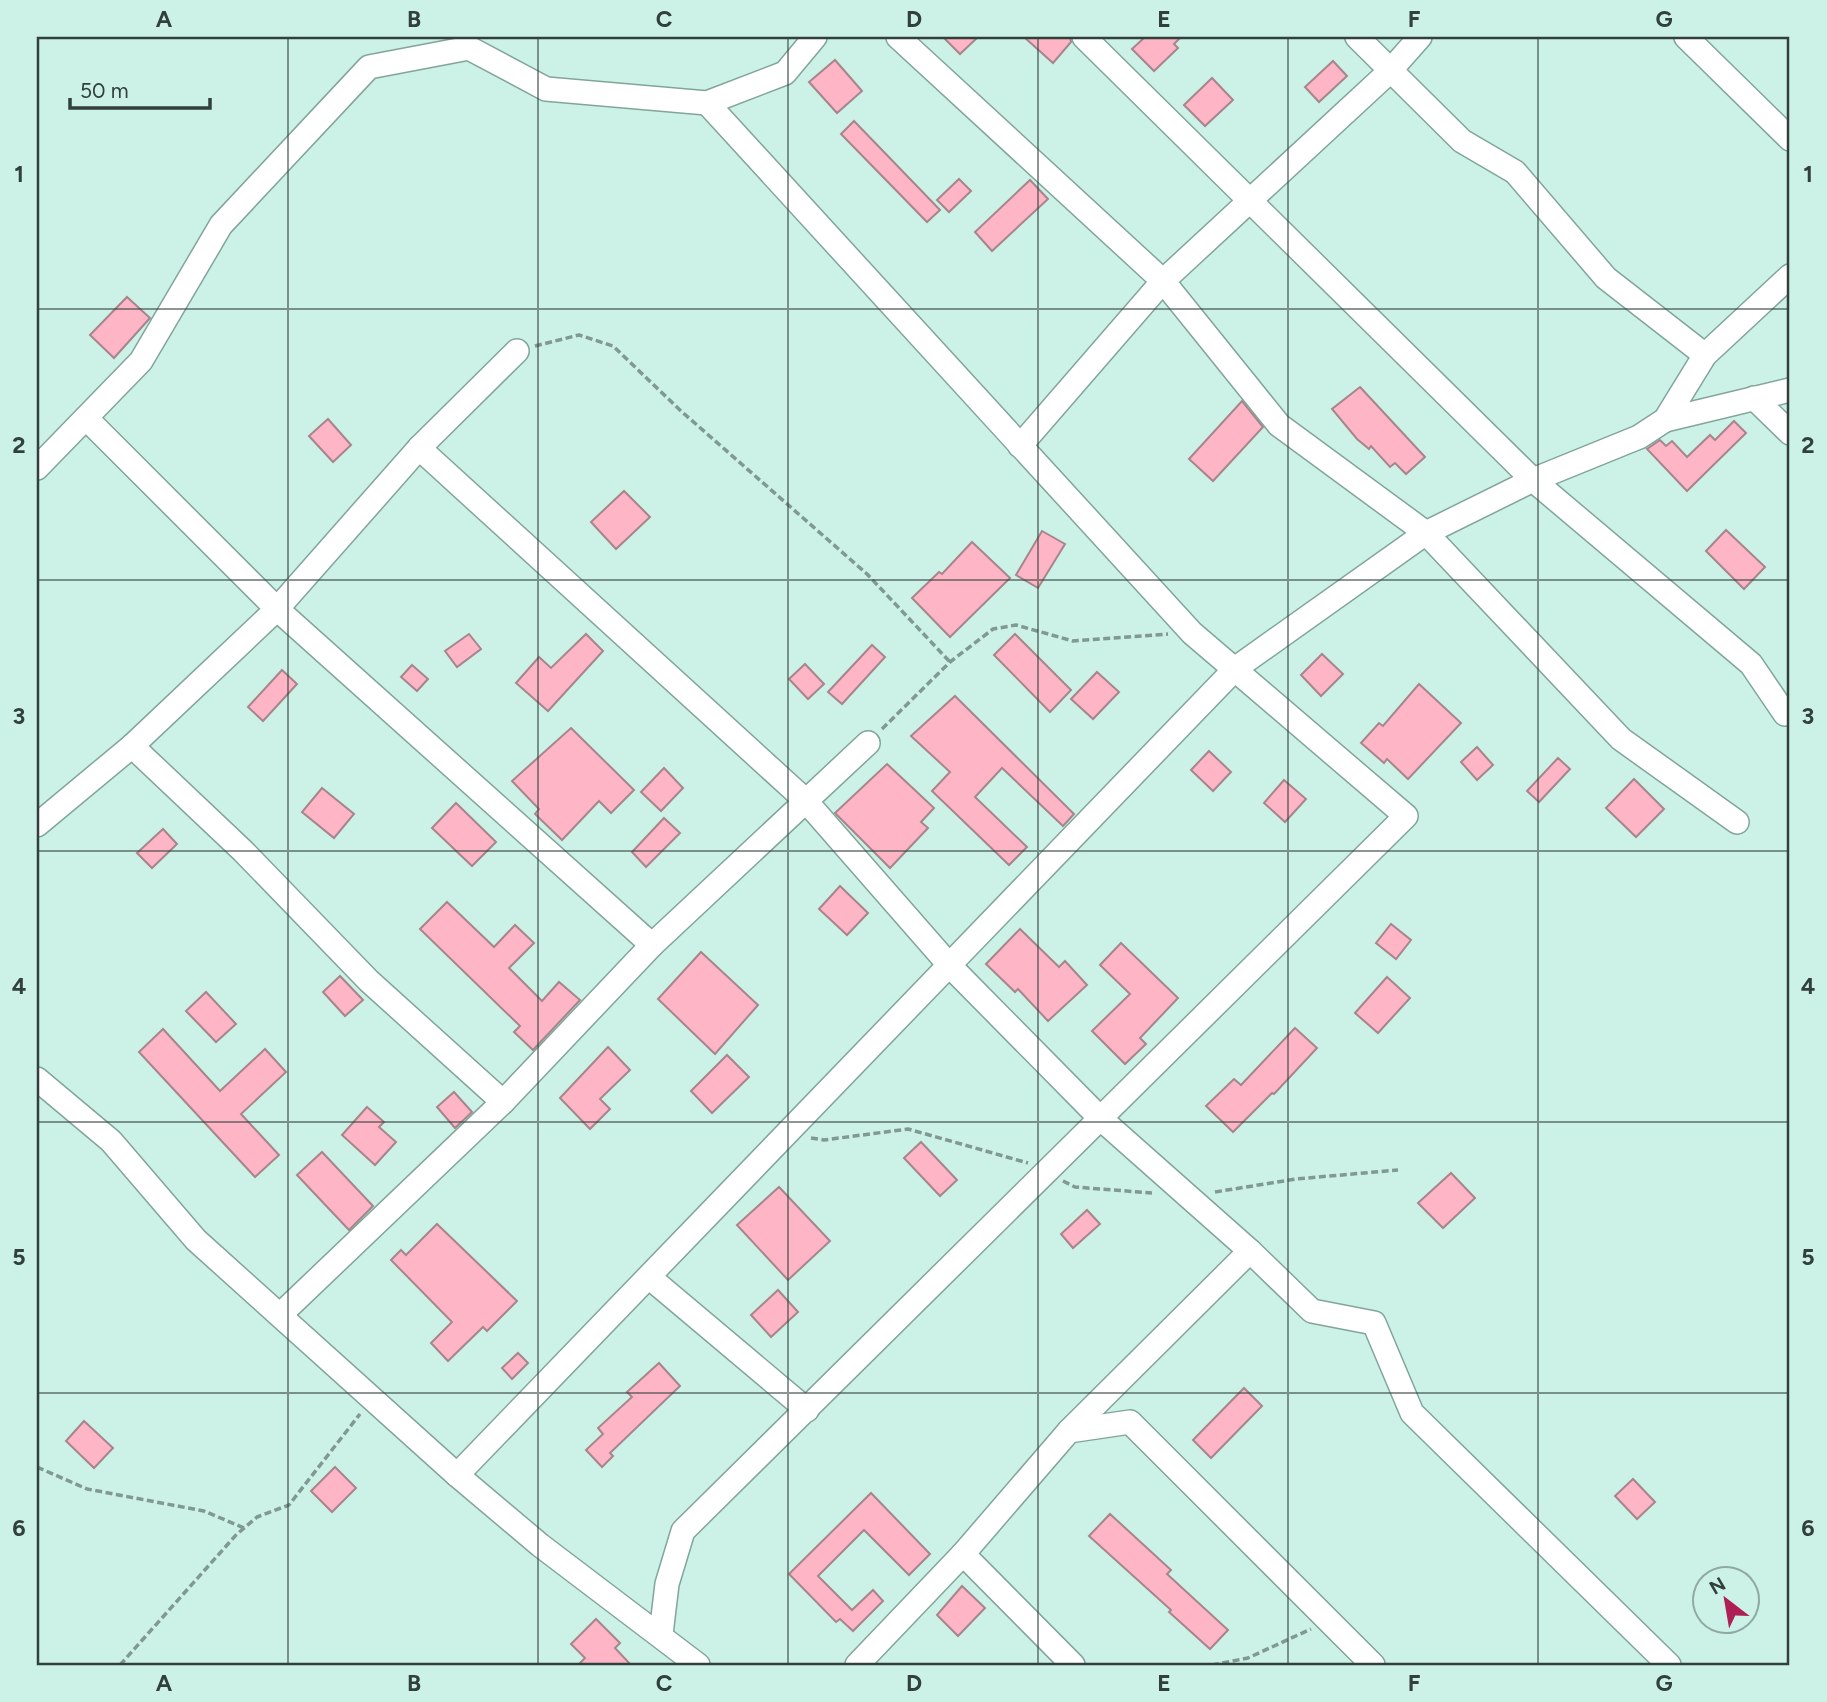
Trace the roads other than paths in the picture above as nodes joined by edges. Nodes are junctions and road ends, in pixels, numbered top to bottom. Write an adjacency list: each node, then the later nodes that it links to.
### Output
1 (815, 37): 9 (street)
2 (898, 37): 13 (street)
3 (1084, 37): 11 (street)
4 (1356, 37): 8 (street)
5 (1420, 37): 8 (street)
6 (1686, 37): 10 (street)
7 (474, 42): 9 (street); 18 (street)
8 (1389, 72): 11 (street); 15 (street)
9 (707, 103): 21 (street)
10 (1790, 139)
11 (1253, 200): 13 (street); 24 (street)
12 (1790, 276): 15 (street)
13 (1163, 281): 21 (street); 25 (street)
14 (517, 351): 22 (street)
15 (1705, 355): 19 (street)
16 (1790, 390): 17 (street)
17 (1754, 398): 19 (street); 20 (street)
18 (86, 418): 23 (street); 26 (street)
19 (1665, 419): 24 (street)
20 (1790, 433)
21 (1020, 446): 27 (street)
22 (419, 448): 26 (street); 31 (street)
23 (37, 468)
24 (1533, 480): 25 (street); 28 (street)
25 (1426, 533): 27 (street); 32 (street)
26 (277, 609): 30 (street); 34 (street)
27 (1236, 668): 35 (street); 38 (street)
28 (1785, 714)
29 (868, 743): 31 (street)
30 (132, 746): 33 (street); 37 (street)
31 (805, 800): 34 (street); 35 (street)
32 (1737, 822)
33 (37, 825)
34 (652, 945): 37 (street)
35 (951, 967): 38 (street); 40 (street)
36 (37, 1079): 41 (street)
37 (503, 1102): 41 (street)
38 (1101, 1119): 39 (street); 42 (street)
39 (1250, 1251): 43 (street); 51 (street)
40 (649, 1277): 42 (street); 44 (street)
41 (280, 1315): 44 (street)
42 (807, 1410): 46 (street)
43 (1069, 1431): 45 (street); 50 (street)
44 (457, 1475): 46 (street)
45 (963, 1554): 48 (street); 49 (street)
46 (661, 1634): 47 (street)
47 (698, 1665)
48 (857, 1665)
49 (1073, 1665)
50 (1373, 1665)
51 (1669, 1665)

